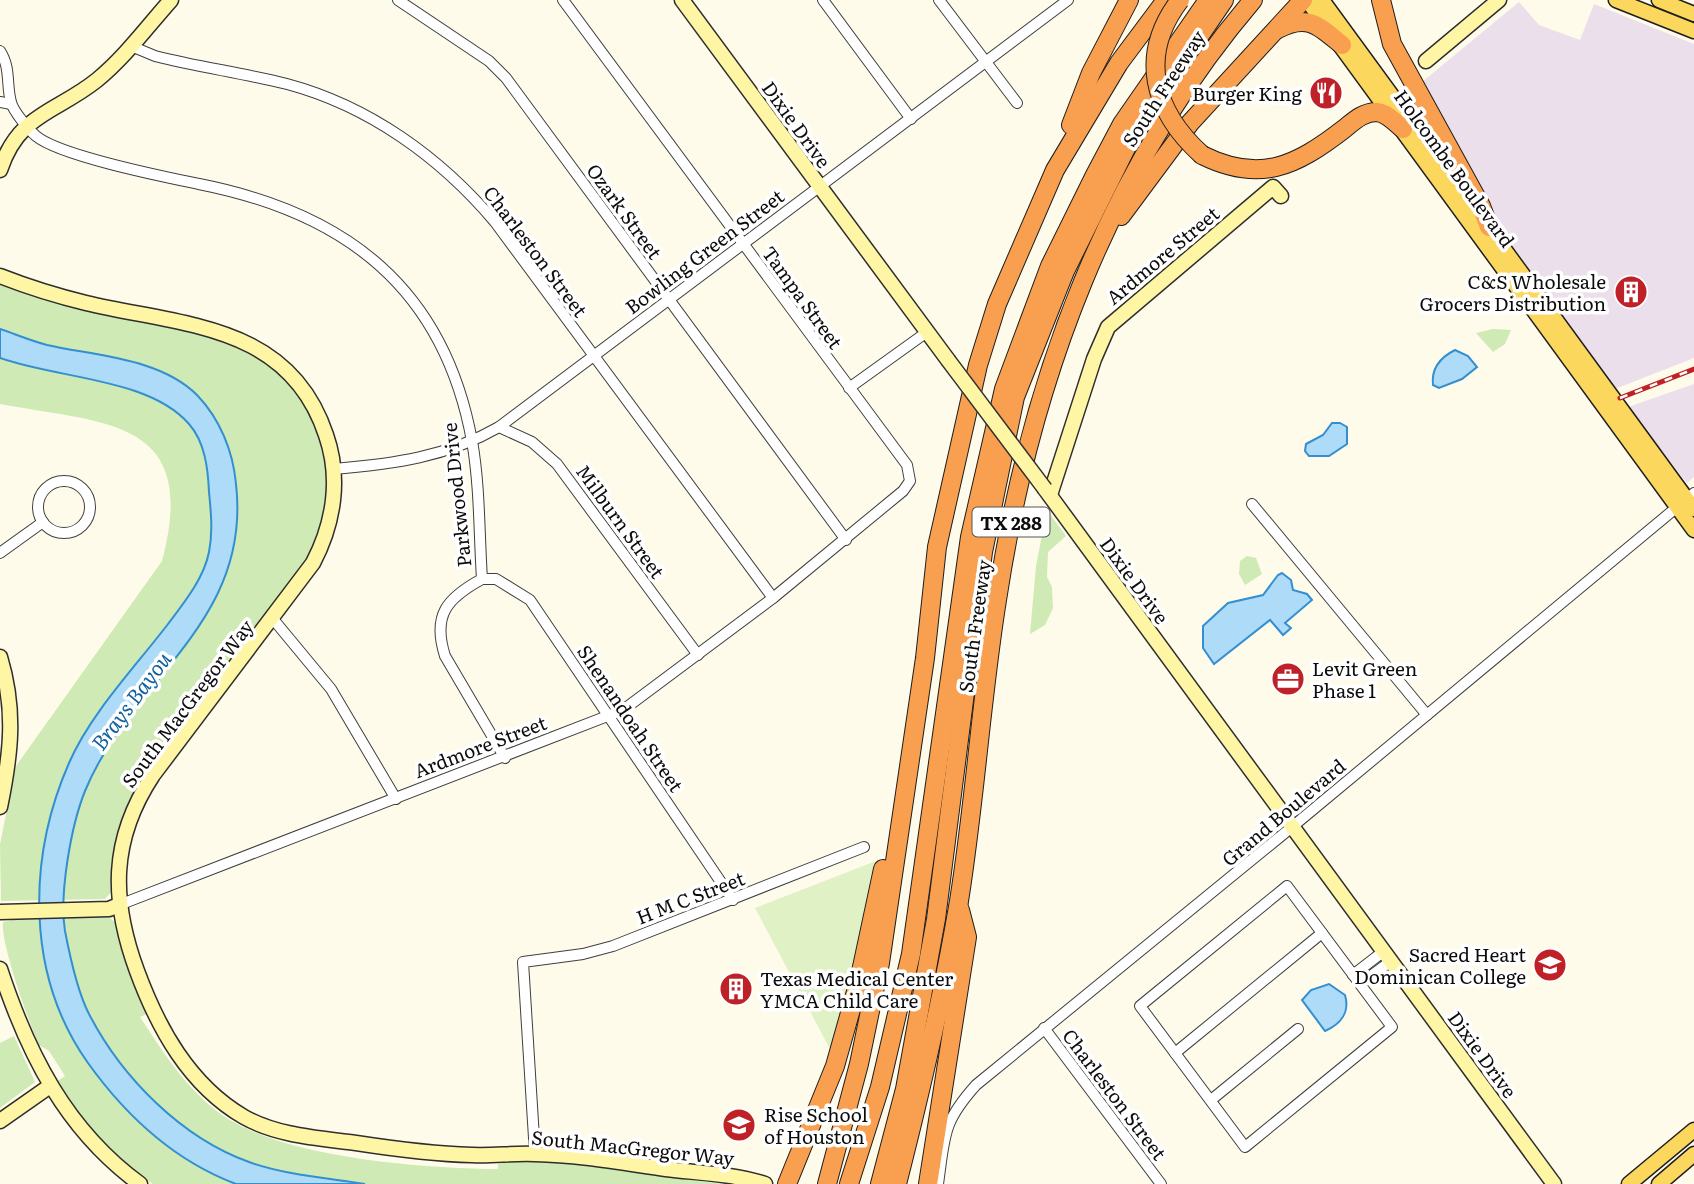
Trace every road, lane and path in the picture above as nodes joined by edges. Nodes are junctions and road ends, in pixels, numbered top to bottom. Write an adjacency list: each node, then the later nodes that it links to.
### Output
1 (170, 0): 27 (street)
2 (398, 0): 44 (street, Ozark Street)
3 (563, 0): 41 (street, Tampa Street)
4 (682, 0): 37 (street, Dixie Drive)
5 (823, 0): 33 (street)
6 (939, 0): 30 (street)
7 (1129, 0): 39 (highway)
8 (1166, 0): 39 (highway, TX 288)
9 (1180, 0): 35 (highway, bridge)
10 (1208, 0): 97 (highway)
11 (1224, 0): 98 (highway)
12 (1253, 0): 42 (highway, South Freeway / TX 288)
13 (1305, 0): 25 (highway); 26 (main road, Holcombe Boulevard)
14 (1322, 0): 23 (main road, Holcombe Boulevard)
15 (1331, 0): 23 (main road)
16 (1381, 0): 40 (highway)
17 (1499, 0): 29 (street)
18 (1616, 0): 22 (main road)
19 (1659, 0): 21 (main road); 22 (main road)
20 (1062, 2): 30 (street, Bowling Green Street)
21 (1694, 14)
22 (1654, 15): 24 (main road)
23 (1341, 24): 40 (main road, Holcombe Boulevard)
24 (1694, 31)
25 (1272, 33): 26 (highway); 42 (highway)
26 (1342, 45): 35 (main road, Holcombe Boulevard)
27 (131, 46): 34 (street); 46 (street, Charleston Street)
28 (0, 51): 31 (street)
29 (1426, 61)
30 (986, 62): 32 (street); 33 (street, Bowling Green Street)
31 (5, 103): 34 (street, Parkwood Drive)
32 (1017, 103)
33 (911, 119): 37 (street, Bowling Green Street)
34 (28, 125): 36 (street); 49 (street, Parkwood Drive)
35 (1403, 129): 53 (main road, Holcombe Boulevard)
36 (0, 170)
37 (819, 186): 41 (street, Bowling Green Street); 45 (street, Dixie Drive)
38 (1281, 196): 52 (street, Ardmore Street)
39 (1042, 197): 66 (highway, TX 288)
40 (1489, 228): 53 (main road, Holcombe Boulevard)
41 (743, 244): 44 (street, Bowling Green Street); 47 (street, Tampa Street)
42 (1092, 256): 74 (highway, South Freeway / TX 288)
43 (0, 276): 50 (street, South MacGregor Way)
44 (667, 299): 46 (street, Bowling Green Street); 57 (street, Ozark Street)
45 (926, 332): 47 (street); 52 (street, Dixie Drive, bridge)
46 (593, 355): 48 (street, Bowling Green Street); 60 (street, Charleston Street)
47 (849, 388): 51 (street, Tampa Street)
48 (499, 428): 49 (street, Bowling Green Street); 62 (street, Milburn Street)
49 (472, 442): 50 (street, Bowling Green Street); 59 (street, Parkwood Drive)
50 (334, 469): 61 (street, South MacGregor Way)
51 (910, 481): 57 (street, Ardmore Street)
52 (1047, 492): 71 (street, Dixie Drive)
53 (1688, 502): 56 (main road, Holcombe Boulevard); 64 (street, Grand Boulevard)
54 (1252, 503): 64 (street)
55 (43, 522): 55 (street); 58 (street)
56 (1694, 530)
57 (846, 540): 60 (street, Ardmore Street)
58 (0, 553)
59 (482, 579): 65 (street, Shenandoah Street); 67 (street, Parkwood Drive)
60 (773, 598): 62 (street, Ardmore Street)
61 (273, 619): 69 (street); 75 (street, South MacGregor Way)
62 (698, 655): 65 (street, Ardmore Street)
63 (0, 657): 68 (street)
64 (1427, 715): 71 (street, Grand Boulevard)
65 (609, 716): 67 (street, Ardmore Street); 73 (street, Shenandoah Street)
66 (913, 736): 95 (highway); 96 (highway, TX 288)
67 (505, 758): 69 (street, Ardmore Street)
68 (4, 768): 70 (street)
69 (396, 799): 75 (street, Ardmore Street)
70 (0, 807)
71 (1292, 827): 78 (street, Dixie Drive); 82 (street, Grand Boulevard)
72 (864, 847): 73 (street, H M C Street)
73 (733, 900): 89 (street, H M C Street)
74 (959, 903): 99 (highway, South Freeway / TX 288); 100 (highway)
75 (118, 905): 76 (street, Ardmore Street); 89 (street, South MacGregor Way)
76 (0, 912)
77 (1322, 933): 80 (street); 84 (street); 84 (street)
78 (1387, 956): 80 (street); 81 (street); 102 (street, Dixie Drive)
79 (0, 969): 85 (street)
80 (1353, 975): 81 (street)
81 (1360, 984): 86 (street)
82 (1044, 1028): 92 (street, Charleston Street); 101 (street, Grand Boulevard)
83 (1298, 1029): 86 (street)
84 (1175, 1053): 86 (street)
85 (50, 1086): 87 (street); 91 (street)
86 (1211, 1100)
87 (0, 1121)
88 (1694, 1130): 103 (main road)
89 (535, 1154): 94 (street, South MacGregor Way)
90 (1694, 1154): 104 (main road)
91 (129, 1179): 93 (street)
92 (1157, 1183)
93 (140, 1184)
94 (765, 1184)
95 (787, 1184)
96 (827, 1184)
97 (849, 1184)
98 (880, 1184)
99 (897, 1184)
100 (928, 1184)
101 (938, 1184)
102 (1554, 1184)
103 (1629, 1184)
104 (1659, 1184)

